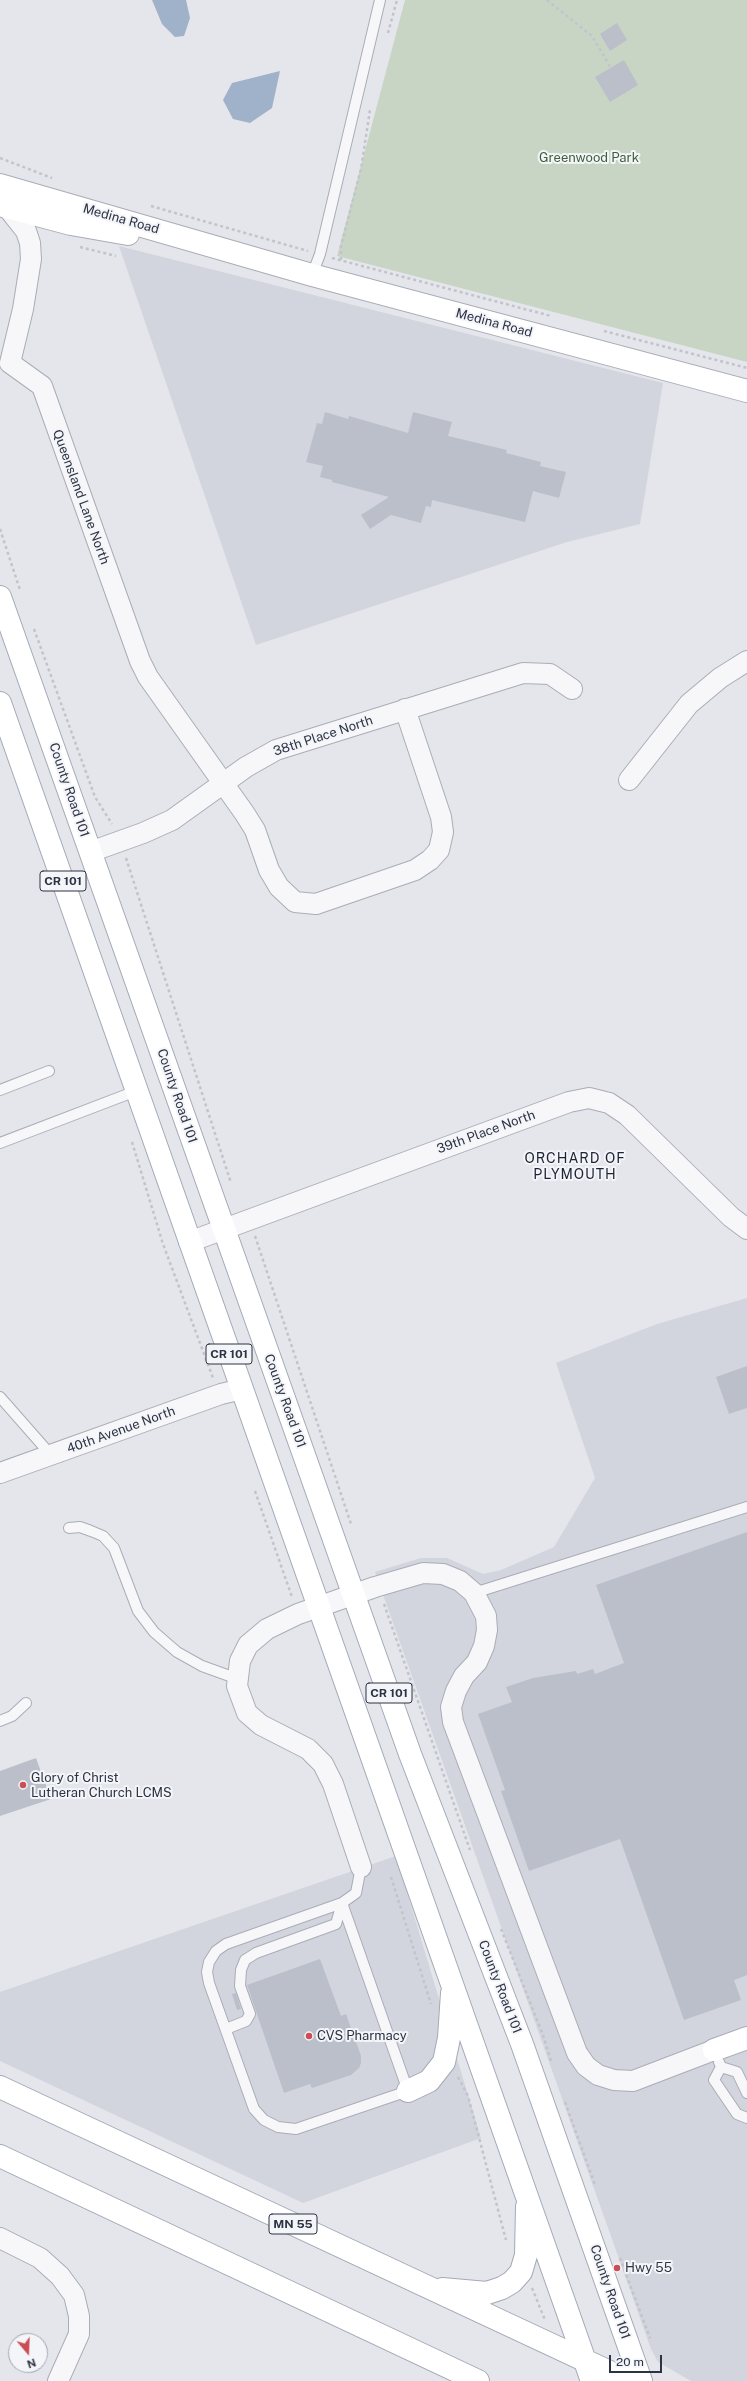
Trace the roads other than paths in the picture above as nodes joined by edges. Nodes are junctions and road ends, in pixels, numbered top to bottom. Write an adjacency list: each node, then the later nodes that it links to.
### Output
1 (380, 0): 5 (lane)
2 (0, 185): 4 (main road, Medina Road)
3 (3, 206): 4 (main road, Medina Road); 13 (street, Queensland Lane North)
4 (241, 254): 5 (main road, Medina Road)
5 (312, 275): 6 (main road, Medina Road)
6 (747, 391)
7 (1, 604): 14 (main road, County Road 101 / CR 101)
8 (747, 661): 12 (street)
9 (572, 689): 11 (street, 38th Place North)
10 (0, 703): 17 (main road, CR 101)
11 (404, 710): 13 (street, 38th Place North); 13 (street, Queensland Lane North)
12 (629, 780)
13 (223, 784): 14 (street, 38th Place North)
14 (90, 852): 19 (main road, County Road 101 / CR 101)
15 (49, 1071): 16 (lane)
16 (0, 1090)
17 (136, 1091): 18 (lane); 21 (main road, CR 101)
18 (0, 1143)
19 (224, 1229): 20 (street, 39th Place North); 21 (street, 39th Place North); 29 (main road, County Road 101 / CR 101)
20 (747, 1229)
21 (189, 1242): 22 (main road, CR 101)
22 (242, 1389): 24 (street, 40th Avenue North); 30 (main road, CR 101)
23 (0, 1397): 24 (lane)
24 (51, 1454): 25 (street, 40th Avenue North)
25 (0, 1473)
26 (747, 1507): 28 (lane)
27 (69, 1528): 31 (lane)
28 (474, 1594): 29 (street); 39 (street)
29 (354, 1595): 30 (street); 52 (main road, County Road 101 / CR 101)
30 (319, 1607): 31 (street); 36 (main road, CR 101)
31 (238, 1680): 34 (street)
32 (26, 1703): 33 (lane)
33 (0, 1721)
34 (361, 1867): 35 (lane)
35 (342, 1903): 37 (lane); 37 (lane); 41 (lane)
36 (453, 1984): 41 (main road); 45 (main road, CR 101)
37 (226, 2029): 41 (lane)
38 (747, 2038): 39 (main road)
39 (718, 2058): 42 (lane); 43 (lane)
40 (0, 2087): 47 (main road, MN 55)
41 (408, 2091)
42 (747, 2093)
43 (747, 2118)
44 (0, 2156): 50 (main road)
45 (527, 2194): 47 (main road); 48 (main road, CR 101)
46 (0, 2238): 49 (street)
47 (427, 2287): 48 (main road, MN 55)
48 (589, 2371): 51 (main road, MN 55)
49 (58, 2381)
50 (478, 2381)
51 (629, 2381)
52 (641, 2381)

